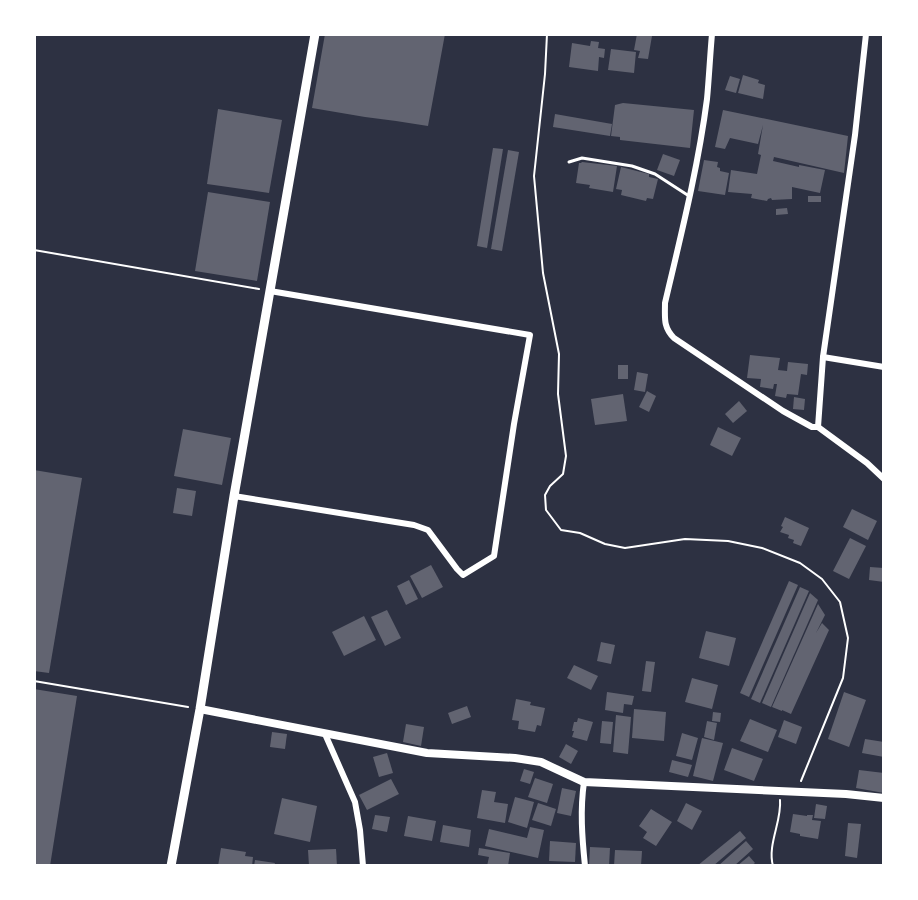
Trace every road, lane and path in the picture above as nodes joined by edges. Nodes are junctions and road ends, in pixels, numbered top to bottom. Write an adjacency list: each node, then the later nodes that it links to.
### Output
1 (315, 34): 8 (main road)
2 (547, 34): 19 (path)
3 (712, 34): 6 (street)
4 (866, 34): 9 (street)
5 (569, 162): 6 (lane)
6 (690, 197): 11 (street)
7 (34, 250): 8 (path)
8 (270, 291): 13 (main road); 13 (street)
9 (823, 357): 10 (street); 11 (street)
10 (884, 367)
11 (818, 428): 12 (street)
12 (884, 479)
13 (234, 496): 15 (main road)
14 (34, 681): 15 (path)
15 (200, 709): 16 (street); 21 (main road)
16 (326, 734): 17 (street); 22 (street)
17 (584, 782): 18 (street); 23 (street)
18 (778, 791): 19 (street); 24 (path)
19 (796, 792): 20 (street)
20 (884, 798)
21 (171, 866)
22 (363, 866)
23 (585, 866)
24 (773, 866)

